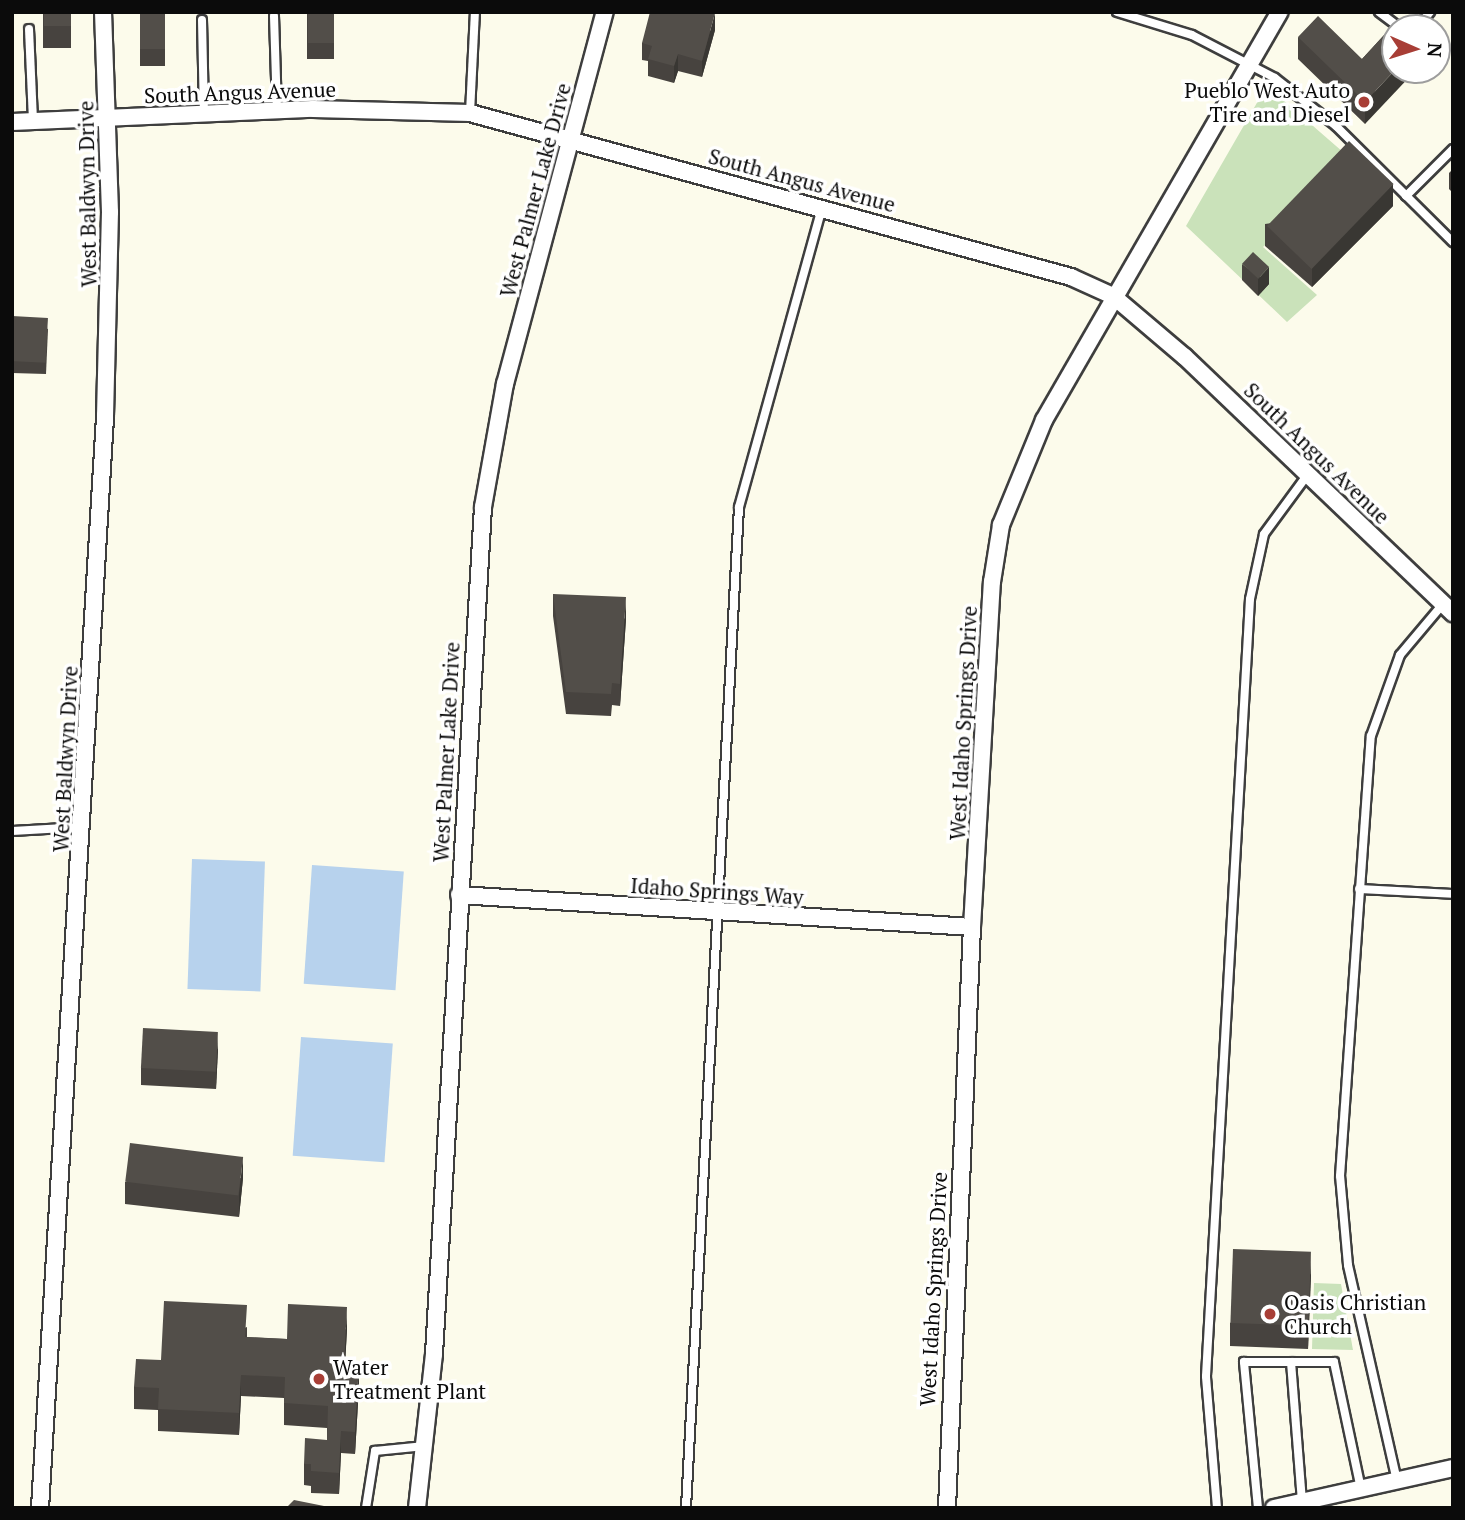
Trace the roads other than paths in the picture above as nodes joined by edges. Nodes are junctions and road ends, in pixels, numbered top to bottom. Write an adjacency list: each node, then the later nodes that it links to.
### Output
1 (103, 12): 13 (street, West Baldwyn Drive)
2 (475, 12): 11 (lane)
3 (605, 12): 16 (street, West Palmer Lake Drive)
4 (1117, 12): 9 (lane)
5 (1280, 12): 9 (street, West Idaho Springs Drive)
6 (274, 16): 10 (lane)
7 (202, 20): 12 (lane)
8 (29, 29): 14 (lane)
9 (1251, 62): 18 (lane); 21 (street, West Idaho Springs Drive)
10 (277, 111): 11 (street, South Angus Avenue); 12 (street, South Angus Avenue)
11 (470, 113): 16 (street, South Angus Avenue)
12 (205, 114): 13 (street, South Angus Avenue)
13 (108, 118): 14 (street, South Angus Avenue); 24 (street, West Baldwyn Drive)
14 (33, 121): 15 (street, South Angus Avenue)
15 (12, 122)
16 (571, 138): 19 (street, South Angus Avenue); 28 (street, West Palmer Lake Drive)
17 (1453, 149): 18 (lane)
18 (1406, 196): 20 (lane)
19 (822, 207): 21 (street, South Angus Avenue); 29 (lane)
20 (1453, 242)
21 (1113, 296): 22 (street, South Angus Avenue); 30 (street, West Idaho Springs Drive)
22 (1308, 474): 23 (street, South Angus Avenue); 42 (lane)
23 (1448, 608): 26 (lane)
24 (82, 827): 25 (lane); 37 (street, West Baldwyn Drive)
25 (12, 831)
26 (1359, 889): 27 (lane); 34 (lane)
27 (1453, 894)
28 (459, 895): 29 (street, Idaho Springs Way); 32 (street, West Palmer Lake Drive)
29 (717, 912): 30 (street, Idaho Springs Way); 40 (lane)
30 (972, 927): 41 (street, West Idaho Springs Drive)
31 (1291, 1362): 35 (lane); 36 (lane); 43 (lane)
32 (425, 1446): 38 (lane); 39 (street, West Palmer Lake Drive)
33 (1453, 1468): 34 (street)
34 (1397, 1481): 35 (street)
35 (1360, 1489): 36 (street)
36 (1302, 1502): 44 (street)
37 (40, 1508)
38 (366, 1508)
39 (417, 1508)
40 (686, 1508)
41 (947, 1508)
42 (1217, 1508)
43 (1258, 1508)
44 (1274, 1508)

